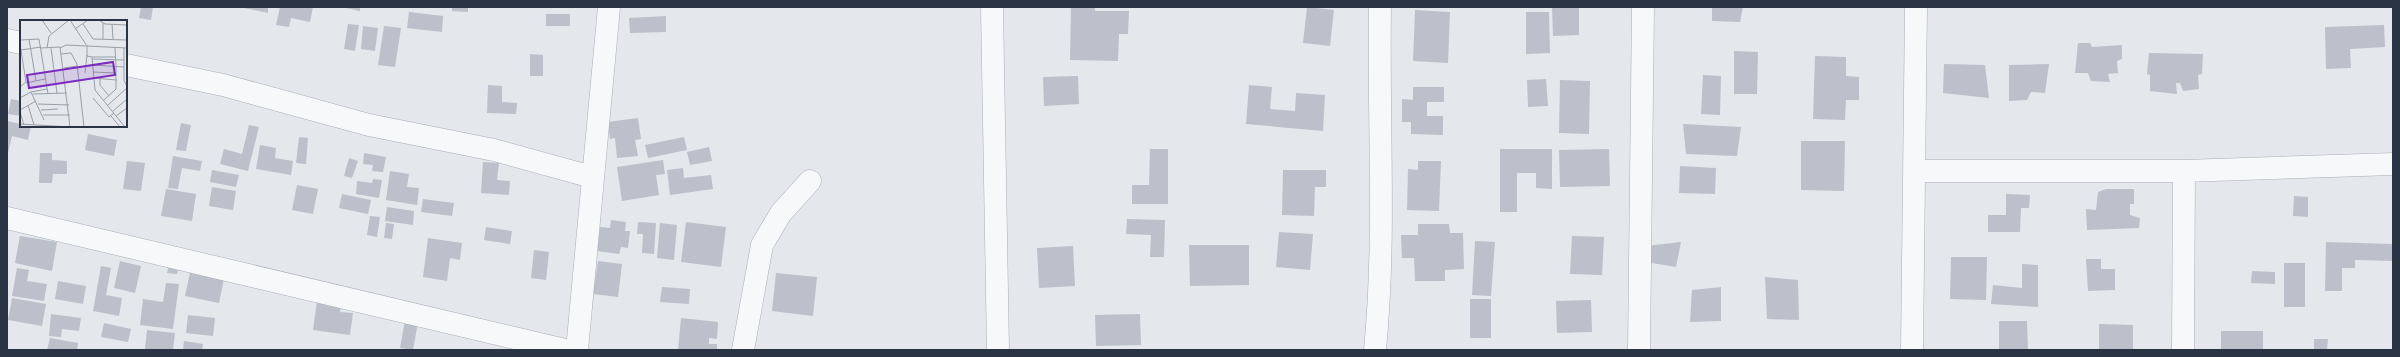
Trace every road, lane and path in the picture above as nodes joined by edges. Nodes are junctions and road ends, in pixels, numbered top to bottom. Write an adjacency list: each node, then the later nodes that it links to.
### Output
1 (609, 7): 12 (street)
2 (992, 7): 18 (street)
3 (1380, 7): 19 (street)
4 (1643, 7): 20 (street)
5 (1916, 7): 10 (street)
6 (7, 40): 7 (street)
7 (20, 43)
8 (127, 65): 12 (street)
9 (2393, 164): 11 (street)
10 (1915, 171): 11 (street); 21 (street)
11 (2184, 171): 22 (street)
12 (592, 177): 16 (street)
13 (810, 181): 17 (street)
14 (7, 218): 15 (street)
15 (565, 350)
16 (577, 350)
17 (743, 350)
18 (998, 350)
19 (1375, 350)
20 (1639, 350)
21 (1912, 350)
22 (2183, 350)

